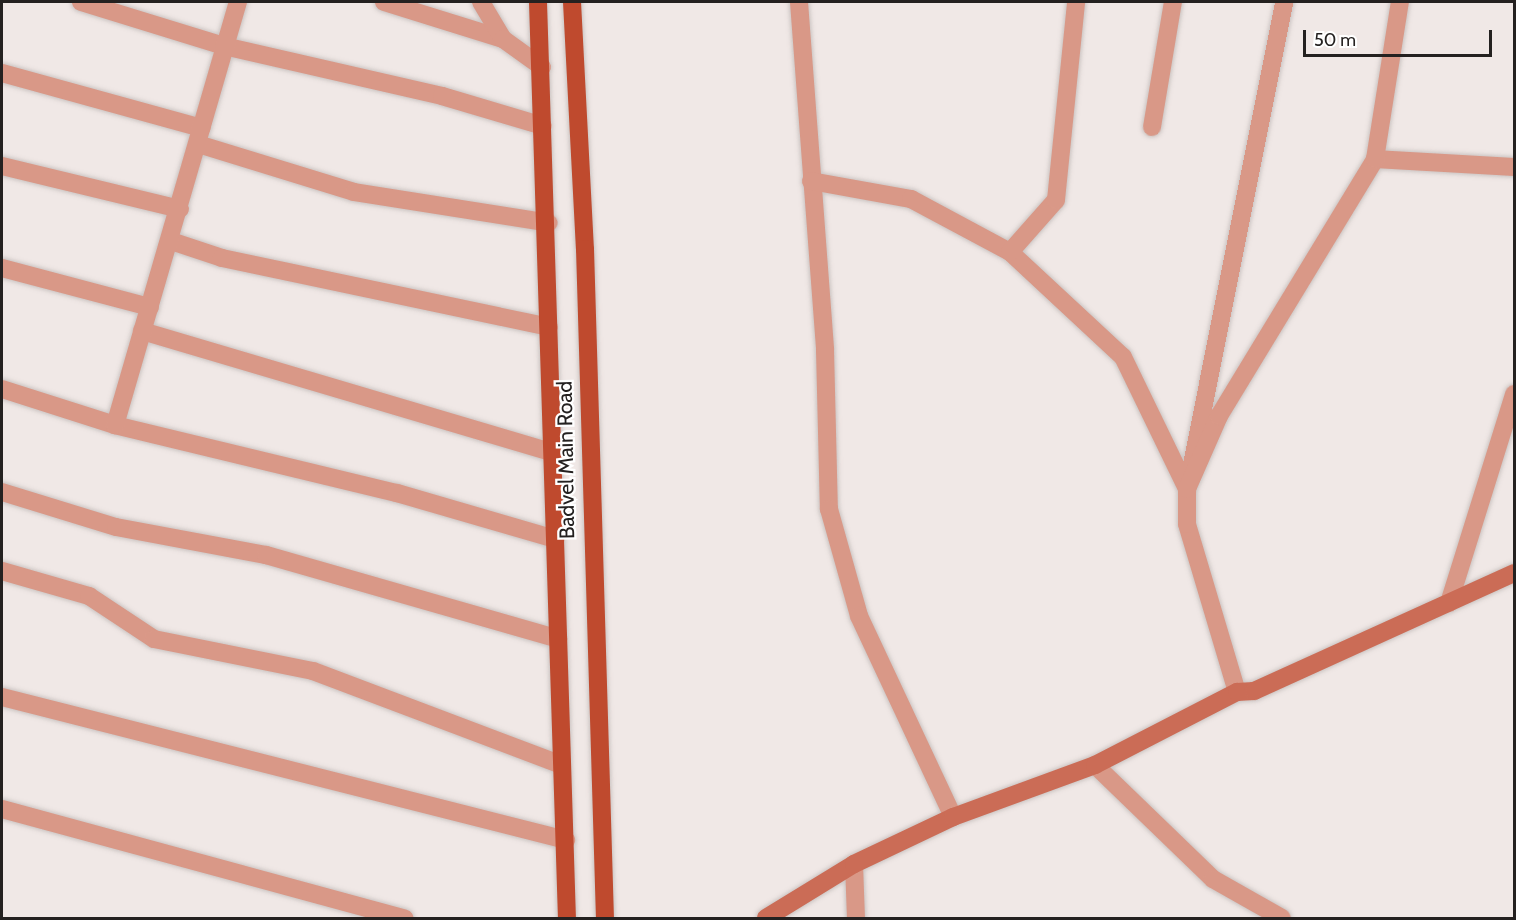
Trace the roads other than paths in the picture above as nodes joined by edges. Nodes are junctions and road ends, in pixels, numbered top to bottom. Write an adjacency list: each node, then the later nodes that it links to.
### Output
1 (81, 2): 13 (street)
2 (238, 2): 13 (street)
3 (384, 2): 12 (street)
4 (481, 2): 12 (street)
5 (538, 2): 14 (main road, Badvel Main Road)
6 (572, 2): 52 (main road, Badvel Main Road)
7 (799, 2): 22 (street)
8 (1076, 2): 26 (street)
9 (1173, 2): 17 (street)
10 (1284, 2): 35 (street)
11 (1400, 2): 19 (street)
12 (503, 39): 14 (street)
13 (224, 46): 16 (street); 18 (street)
14 (542, 67): 16 (main road, Badvel Main Road)
15 (2, 73): 18 (street)
16 (543, 126): 24 (main road, Badvel Main Road)
17 (1152, 127)
18 (200, 136): 23 (street); 24 (street)
19 (1375, 159): 21 (street); 35 (street)
20 (2, 166): 23 (street)
21 (1515, 166)
22 (811, 181): 26 (street); 47 (street)
23 (180, 209): 25 (street)
24 (549, 223): 29 (main road, Badvel Main Road)
25 (171, 241): 28 (street); 29 (street)
26 (1010, 252): 35 (street)
27 (2, 268): 28 (street)
28 (150, 307): 30 (street)
29 (549, 327): 34 (main road, Badvel Main Road)
30 (142, 331): 33 (street); 34 (street)
31 (2, 389): 33 (street)
32 (1515, 394): 40 (street)
33 (115, 425): 37 (street)
34 (555, 453): 37 (main road, Badvel Main Road)
35 (1187, 489): 42 (street)
36 (2, 492): 41 (street)
37 (555, 539): 41 (main road, Badvel Main Road)
38 (2, 571): 44 (street)
39 (1515, 573): 40 (main road)
40 (1449, 603): 42 (main road)
41 (558, 639): 44 (main road, Badvel Main Road)
42 (1237, 692): 45 (main road)
43 (2, 697): 48 (street)
44 (562, 765): 48 (main road, Badvel Main Road)
45 (1095, 765): 47 (main road); 55 (street)
46 (2, 808): 50 (street)
47 (953, 817): 49 (main road)
48 (566, 840): 51 (main road, Badvel Main Road)
49 (854, 864): 53 (main road); 54 (street)
50 (404, 918)
51 (567, 918)
52 (604, 918)
53 (766, 918)
54 (856, 918)
55 (1282, 918)

